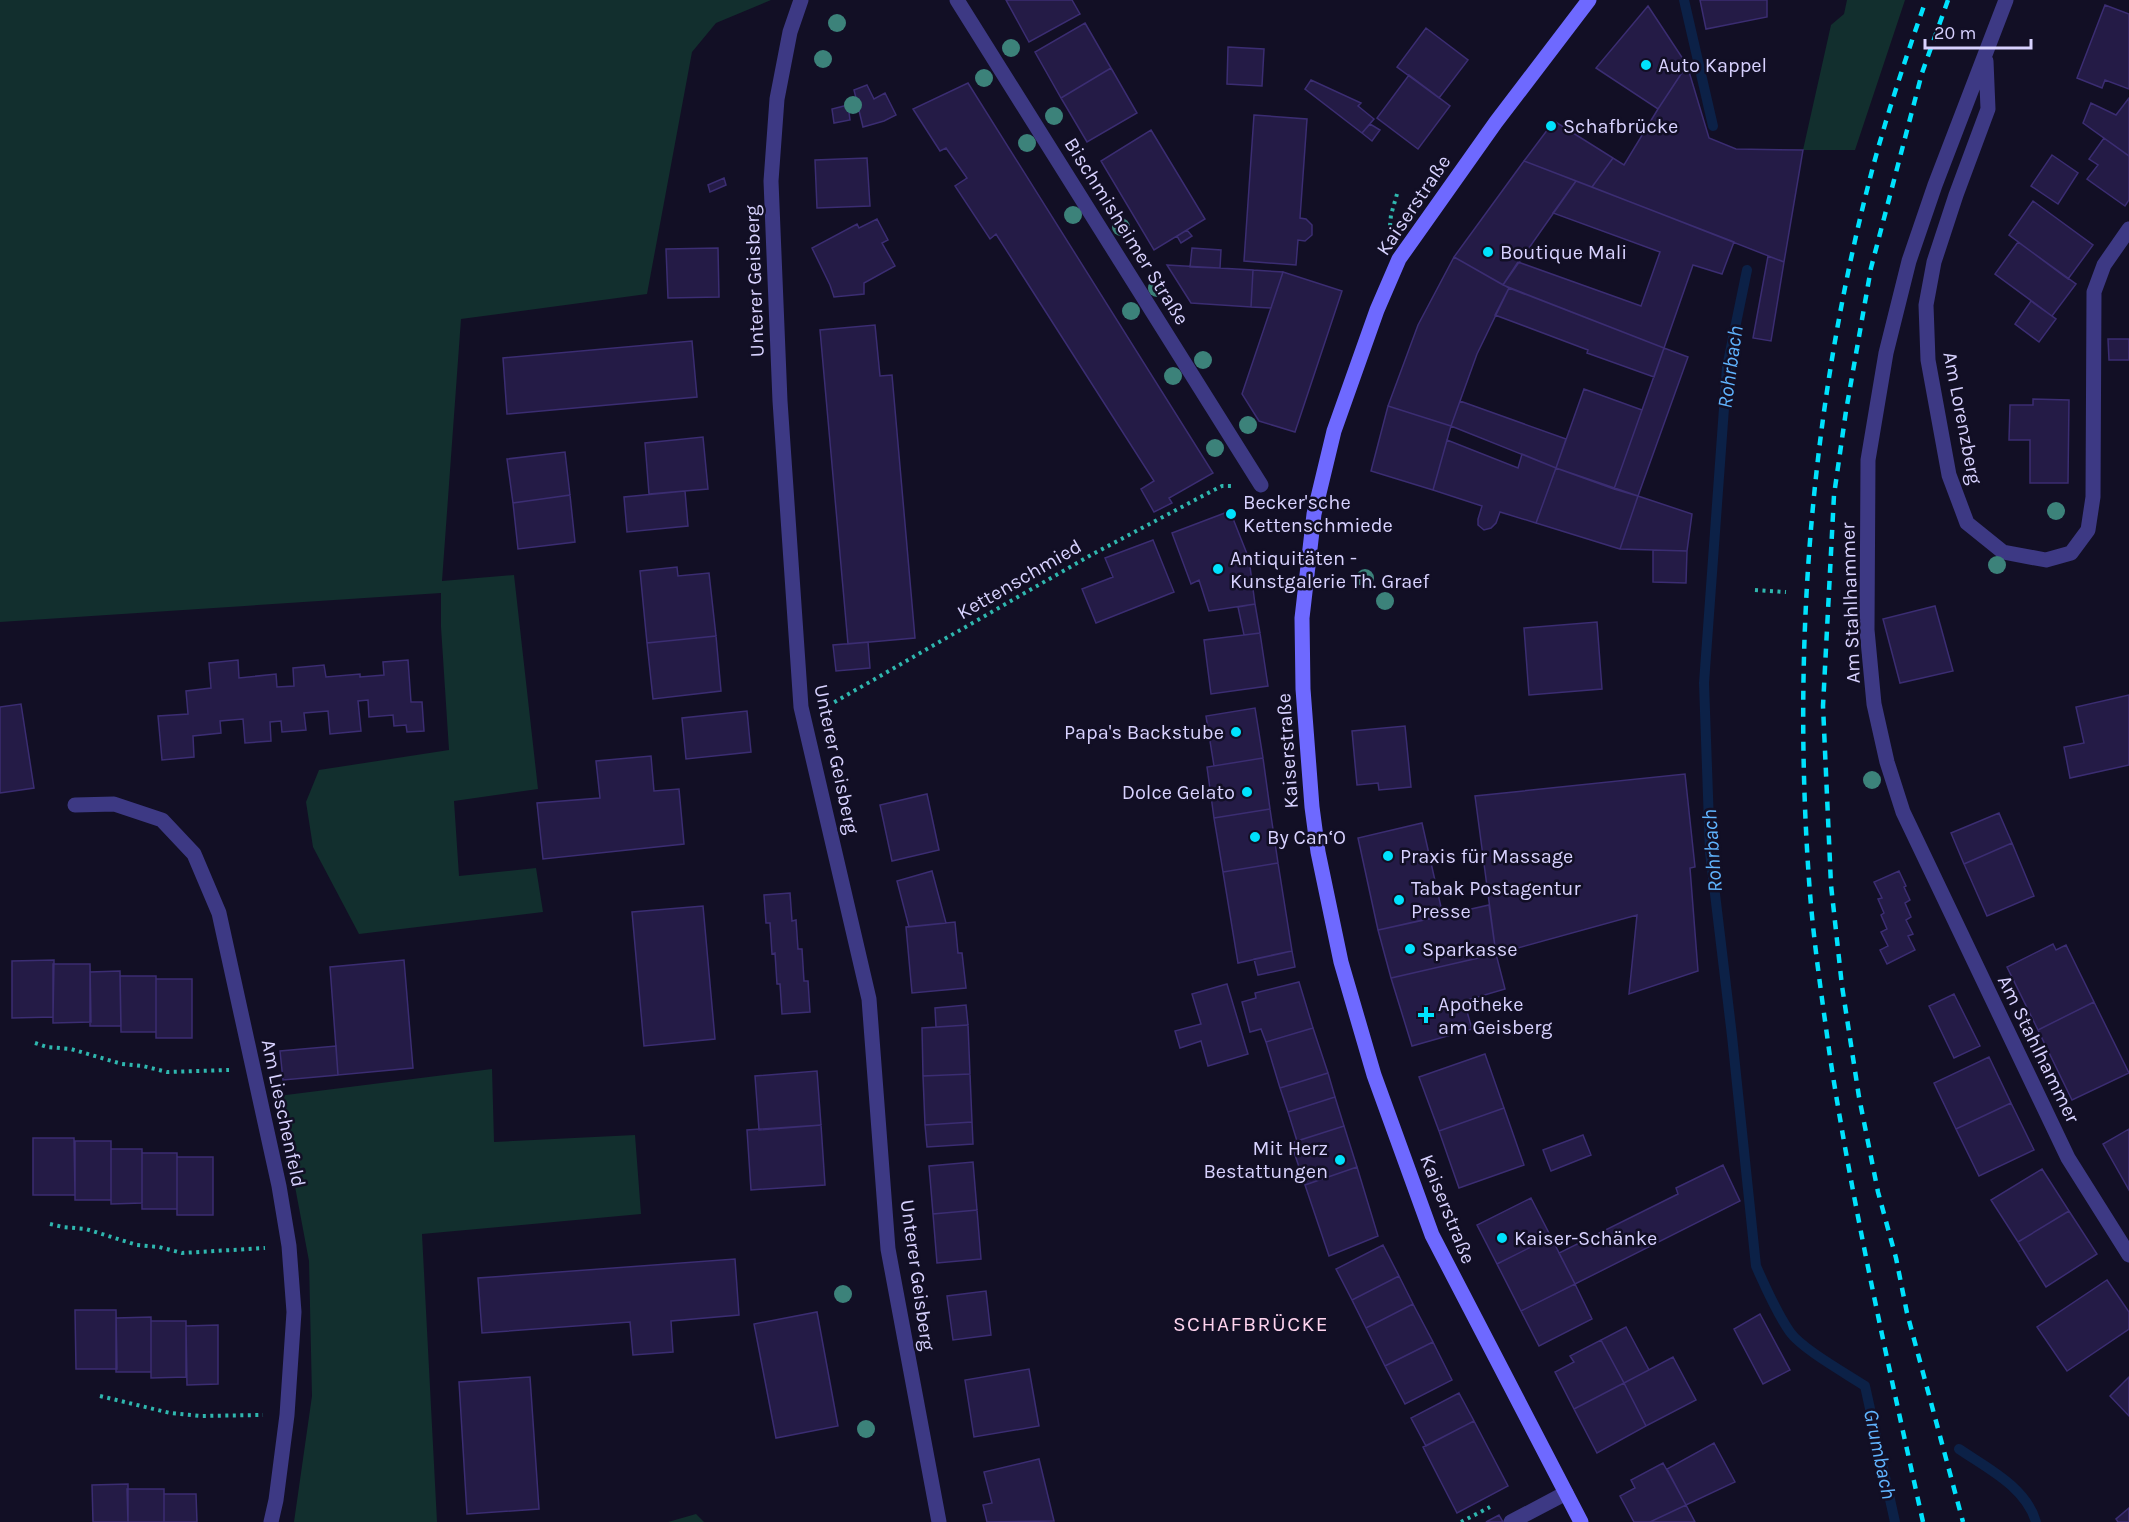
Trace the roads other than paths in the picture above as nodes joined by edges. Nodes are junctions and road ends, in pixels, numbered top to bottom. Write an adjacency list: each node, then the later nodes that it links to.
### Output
1 (801, 0): 12 (street, Unterer Geisberg)
2 (957, 0): 7 (street, Bischmisheimer Straße)
3 (1589, 0): 10 (main road, Kaiserstraße)
4 (2006, 0): 5 (street, Am Stahlhammer)
5 (1986, 53): 6 (street, Am Lorenzberg); 9 (street, Am Stahlhammer)
6 (2129, 229)
7 (1261, 485)
8 (75, 805): 11 (street, Am Lieschenfeld)
9 (2129, 1255)
10 (1566, 1493): 13 (street); 14 (main road, Kaiserstraße)
11 (271, 1522)
12 (939, 1522)
13 (1511, 1522)
14 (1581, 1522)

